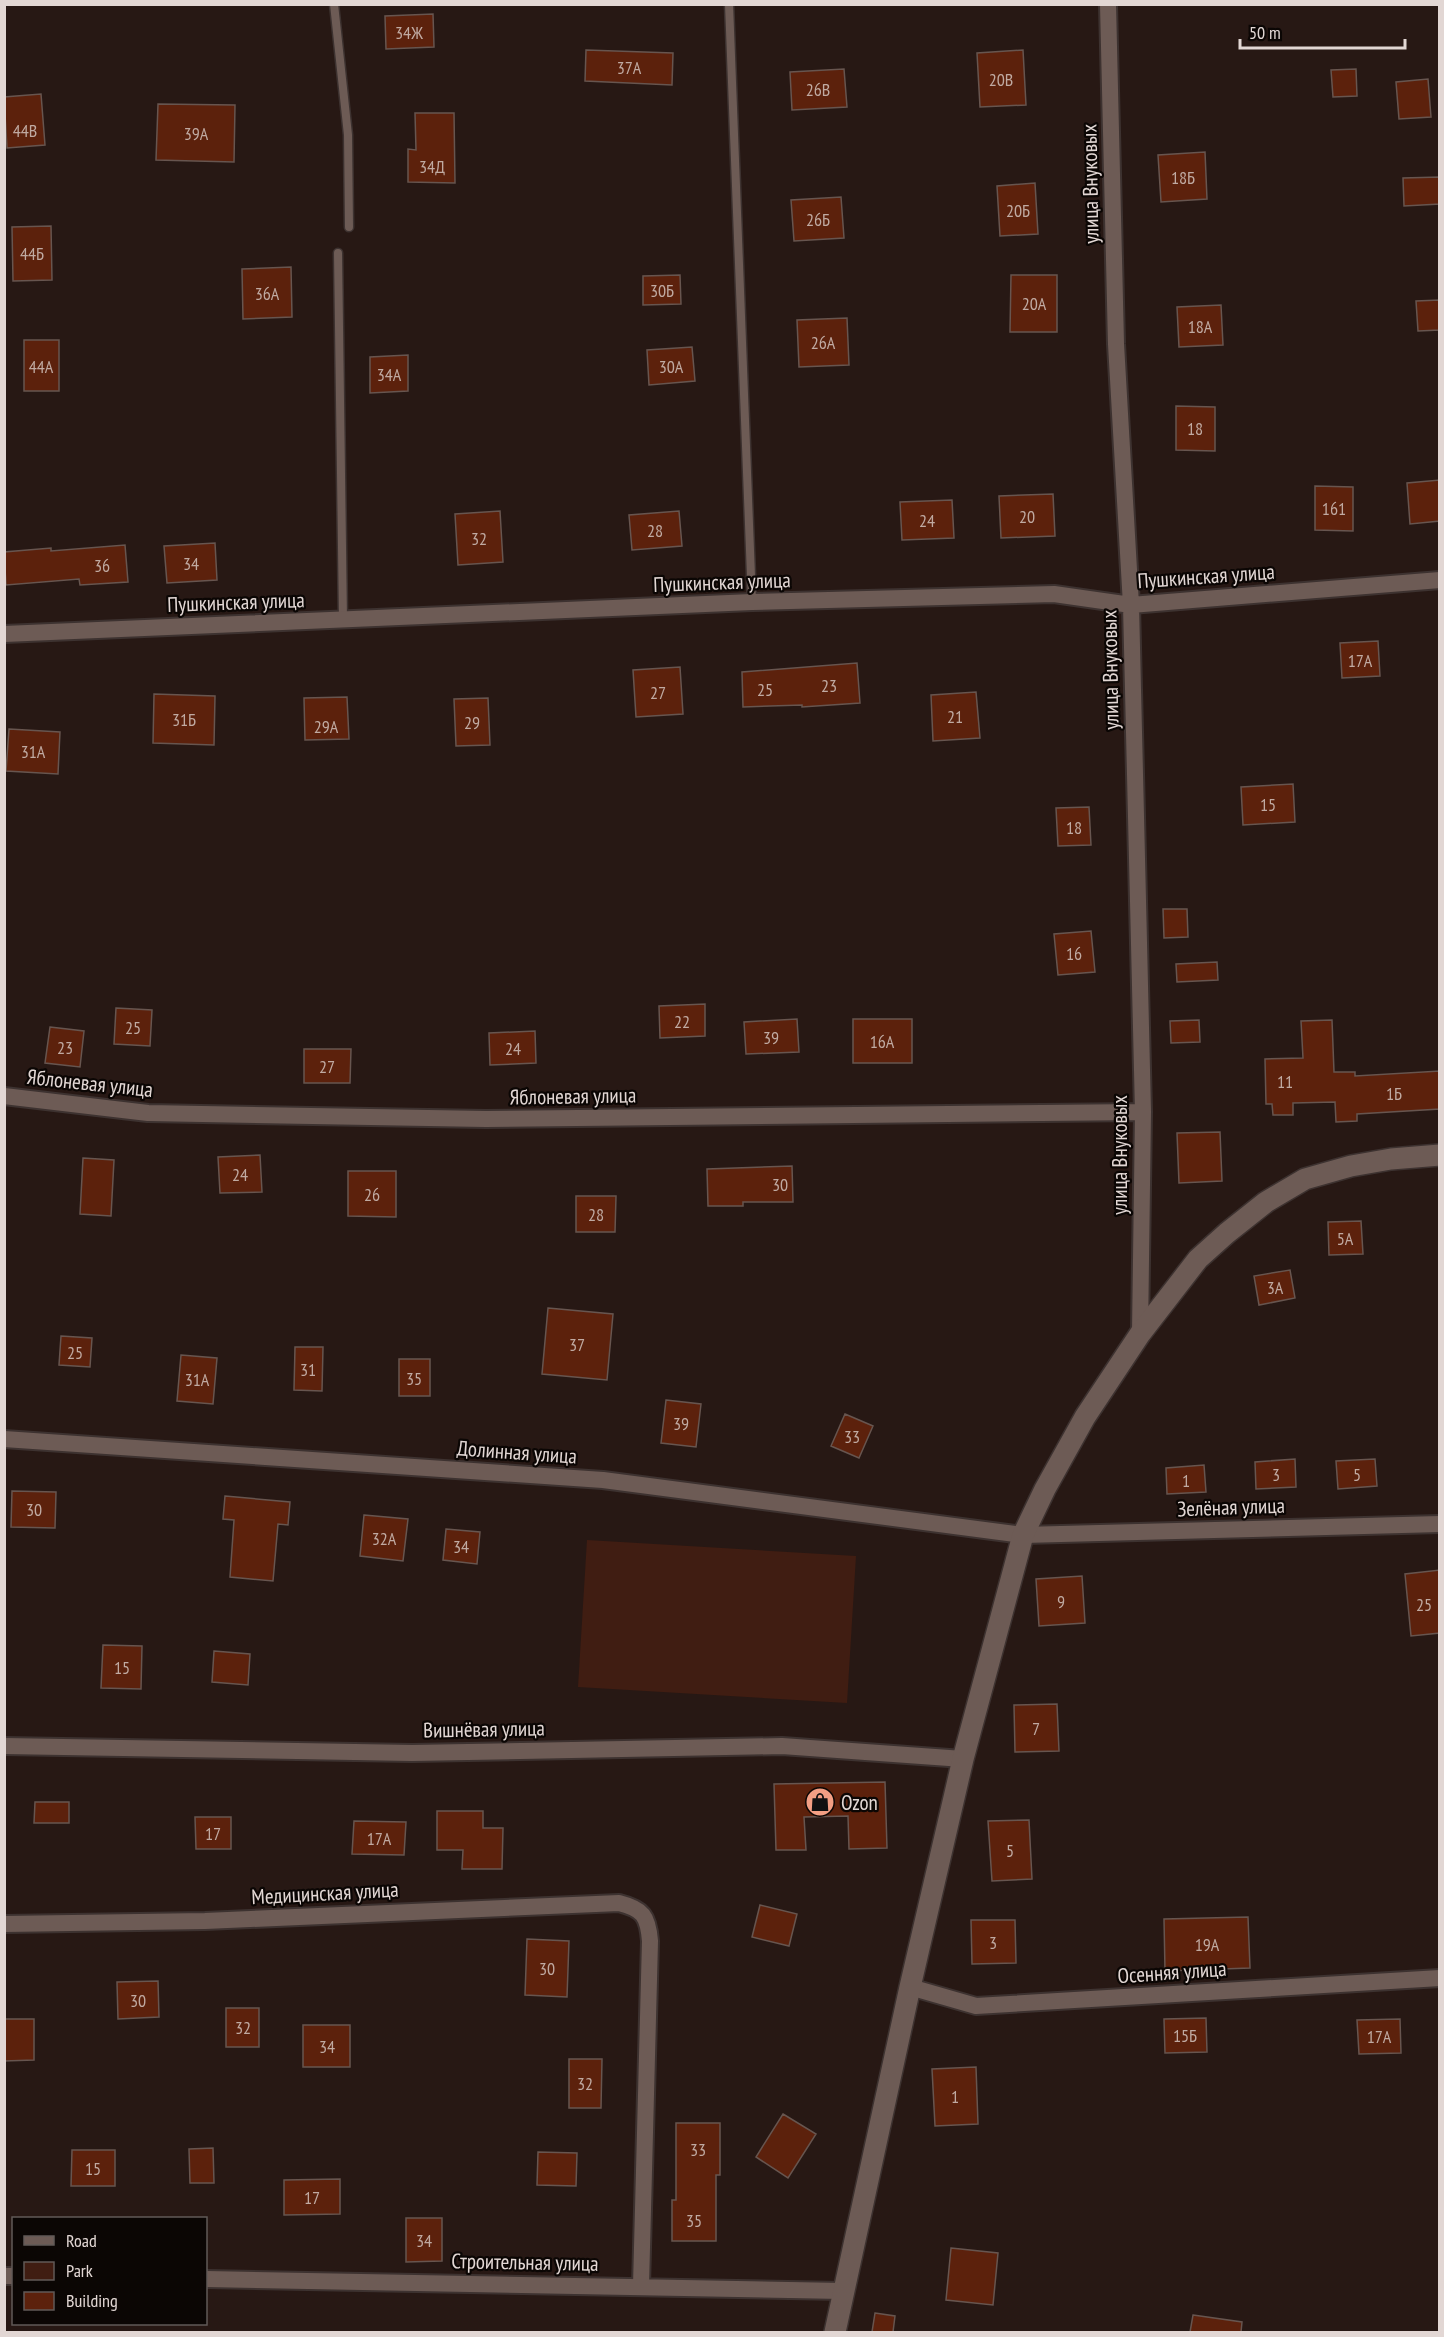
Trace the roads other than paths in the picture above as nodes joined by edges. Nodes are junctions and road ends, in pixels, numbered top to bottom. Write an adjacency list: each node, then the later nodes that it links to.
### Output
1 (334, 4): 4 (lane)
2 (729, 4): 7 (lane)
3 (1108, 4): 8 (street, улица Внуковых)
4 (349, 226)
5 (338, 253): 9 (lane)
6 (1440, 580): 8 (street, Пушкинская улица)
7 (753, 602): 8 (street, Пушкинская улица); 9 (street, Пушкинская улица)
8 (1131, 605): 12 (street, улица Внуковых)
9 (343, 621): 10 (street, Пушкинская улица)
10 (4, 633)
11 (4, 1096): 12 (street, Яблоневая улица)
12 (1143, 1112): 14 (street, улица Внуковых)
13 (1440, 1155): 14 (street)
14 (1140, 1334): 17 (street)
15 (4, 1439): 17 (street, Долинная улица)
16 (1440, 1524): 17 (street, Зелёная улица)
17 (1023, 1535): 19 (street)
18 (4, 1746): 19 (street, Вишнёвая улица)
19 (963, 1759): 22 (street)
20 (4, 1924): 24 (street, Медицинская улица)
21 (1440, 1978): 22 (street, Осенняя улица)
22 (910, 1987): 25 (street)
23 (207, 2279): 24 (street, Строительная улица)
24 (641, 2286): 25 (street, Строительная улица)
25 (843, 2291): 26 (street)
26 (835, 2332)

